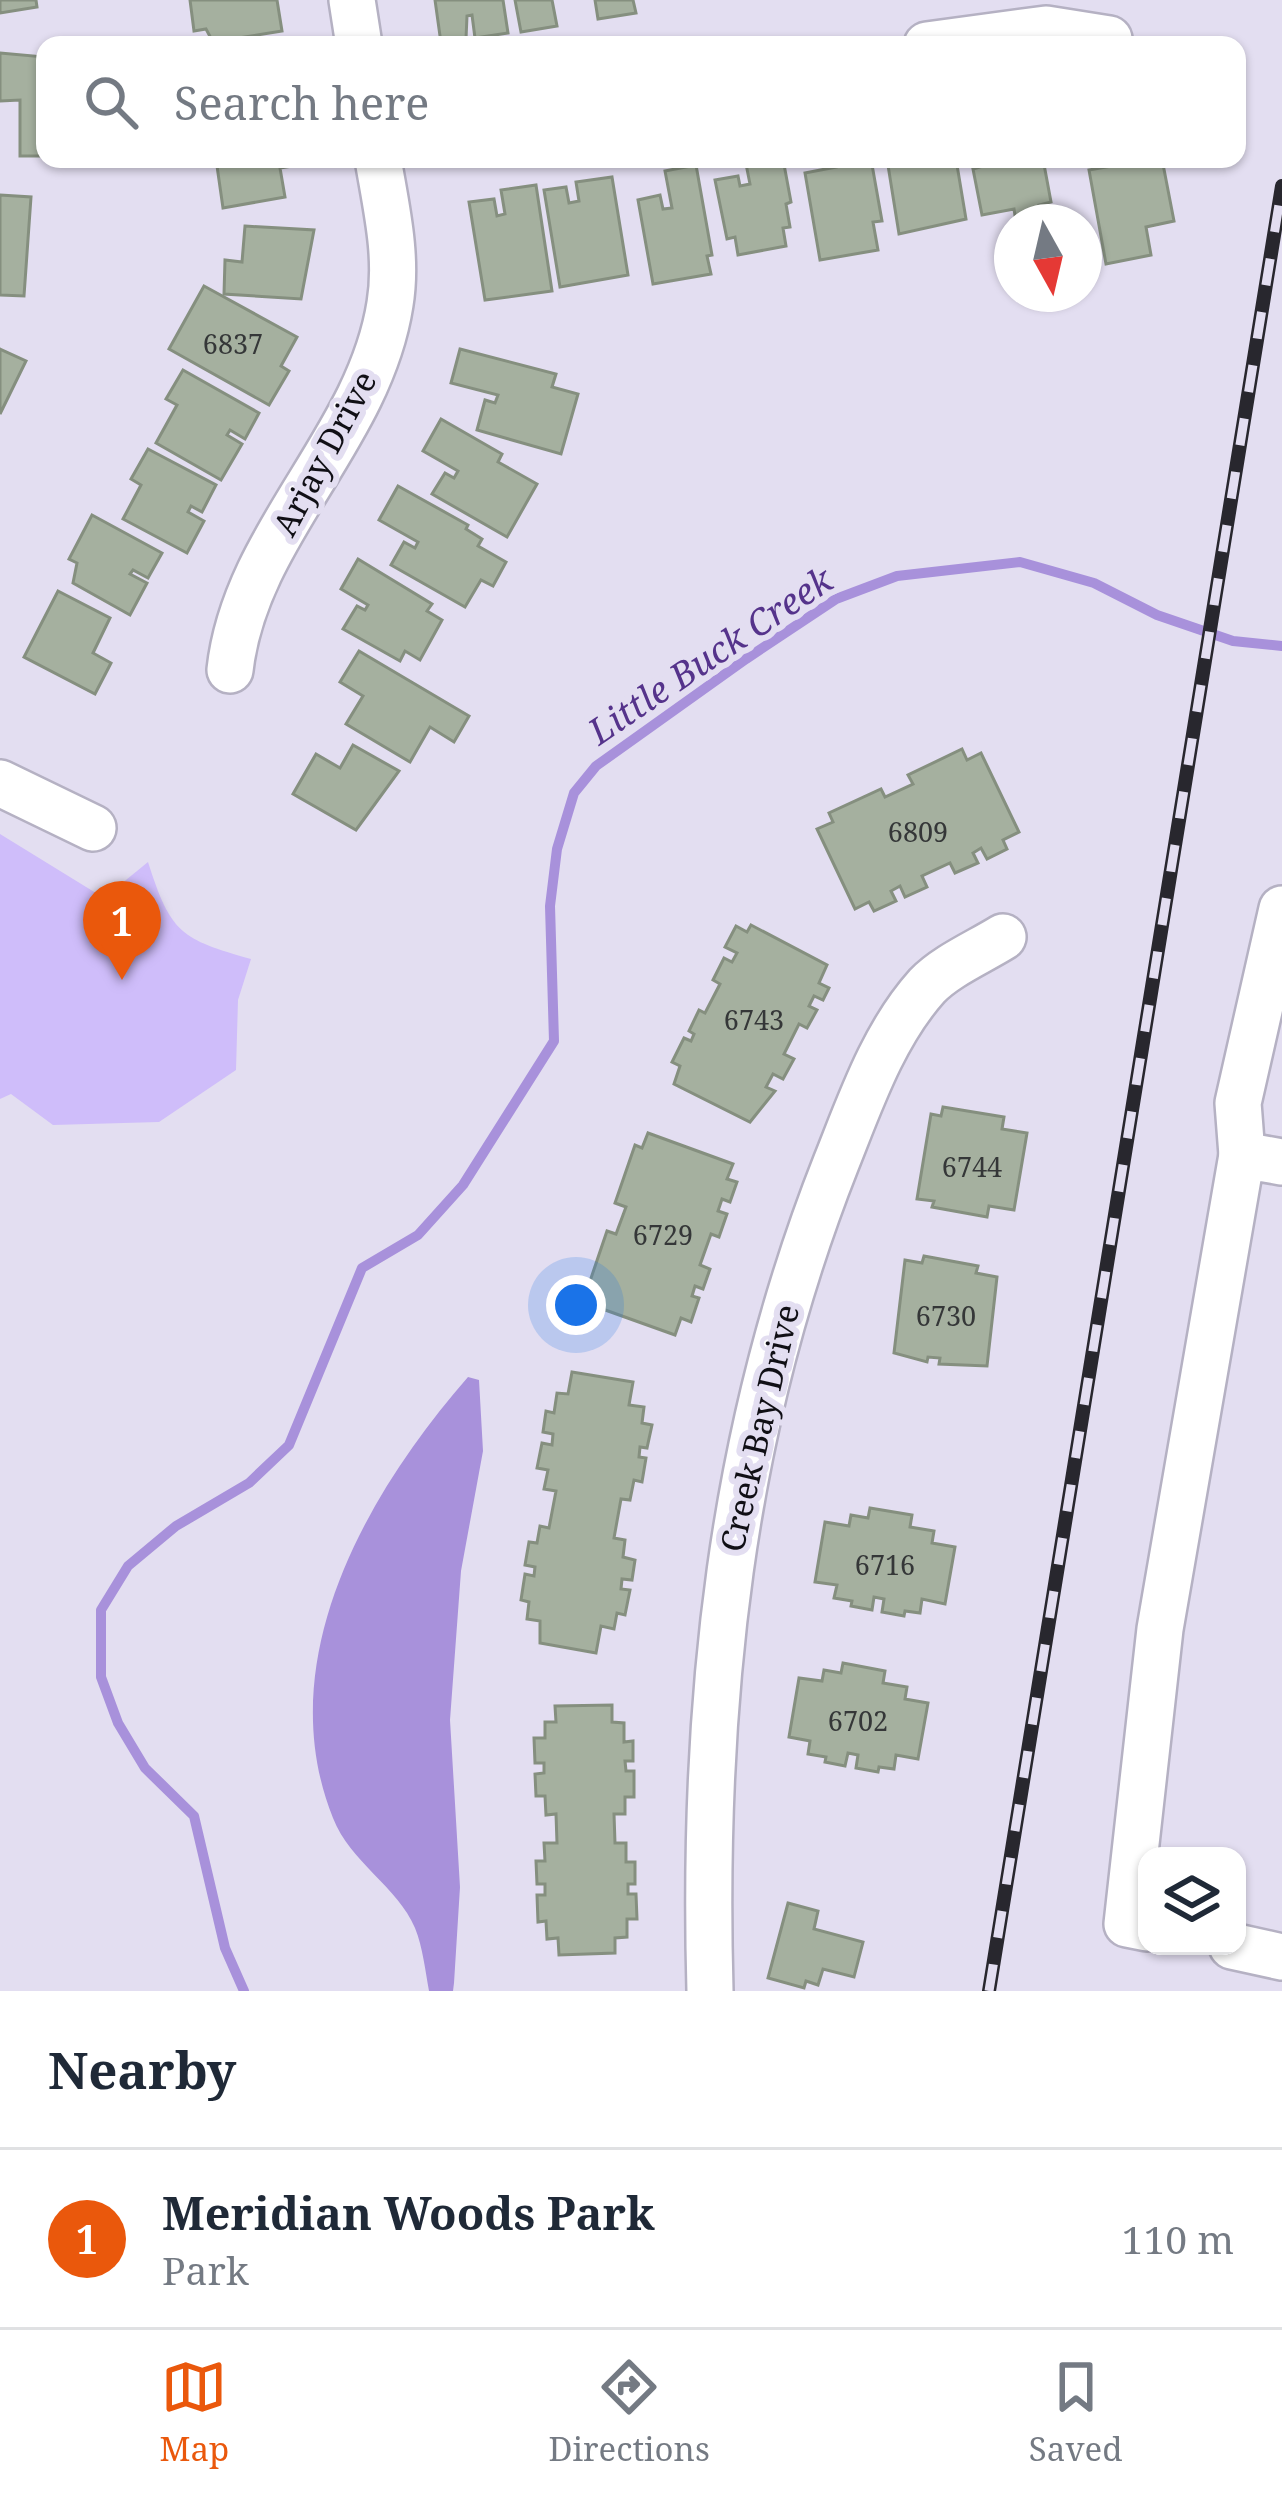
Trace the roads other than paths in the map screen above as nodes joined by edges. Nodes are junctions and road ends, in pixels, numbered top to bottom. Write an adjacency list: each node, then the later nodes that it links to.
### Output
1 (352, 0): 2 (street)
2 (358, 36)
3 (994, 36): 4 (street)
4 (1089, 36)
5 (379, 168): 6 (street, Arjay Drive)
6 (230, 670)
7 (0, 783): 8 (street)
8 (93, 828)
9 (1282, 909): 11 (street)
10 (1003, 937): 15 (street, Creek Bay Drive)
11 (1262, 1159): 12 (street)
12 (1138, 1926)
13 (1246, 1949): 14 (street)
14 (1282, 1957)
15 (710, 1991)

